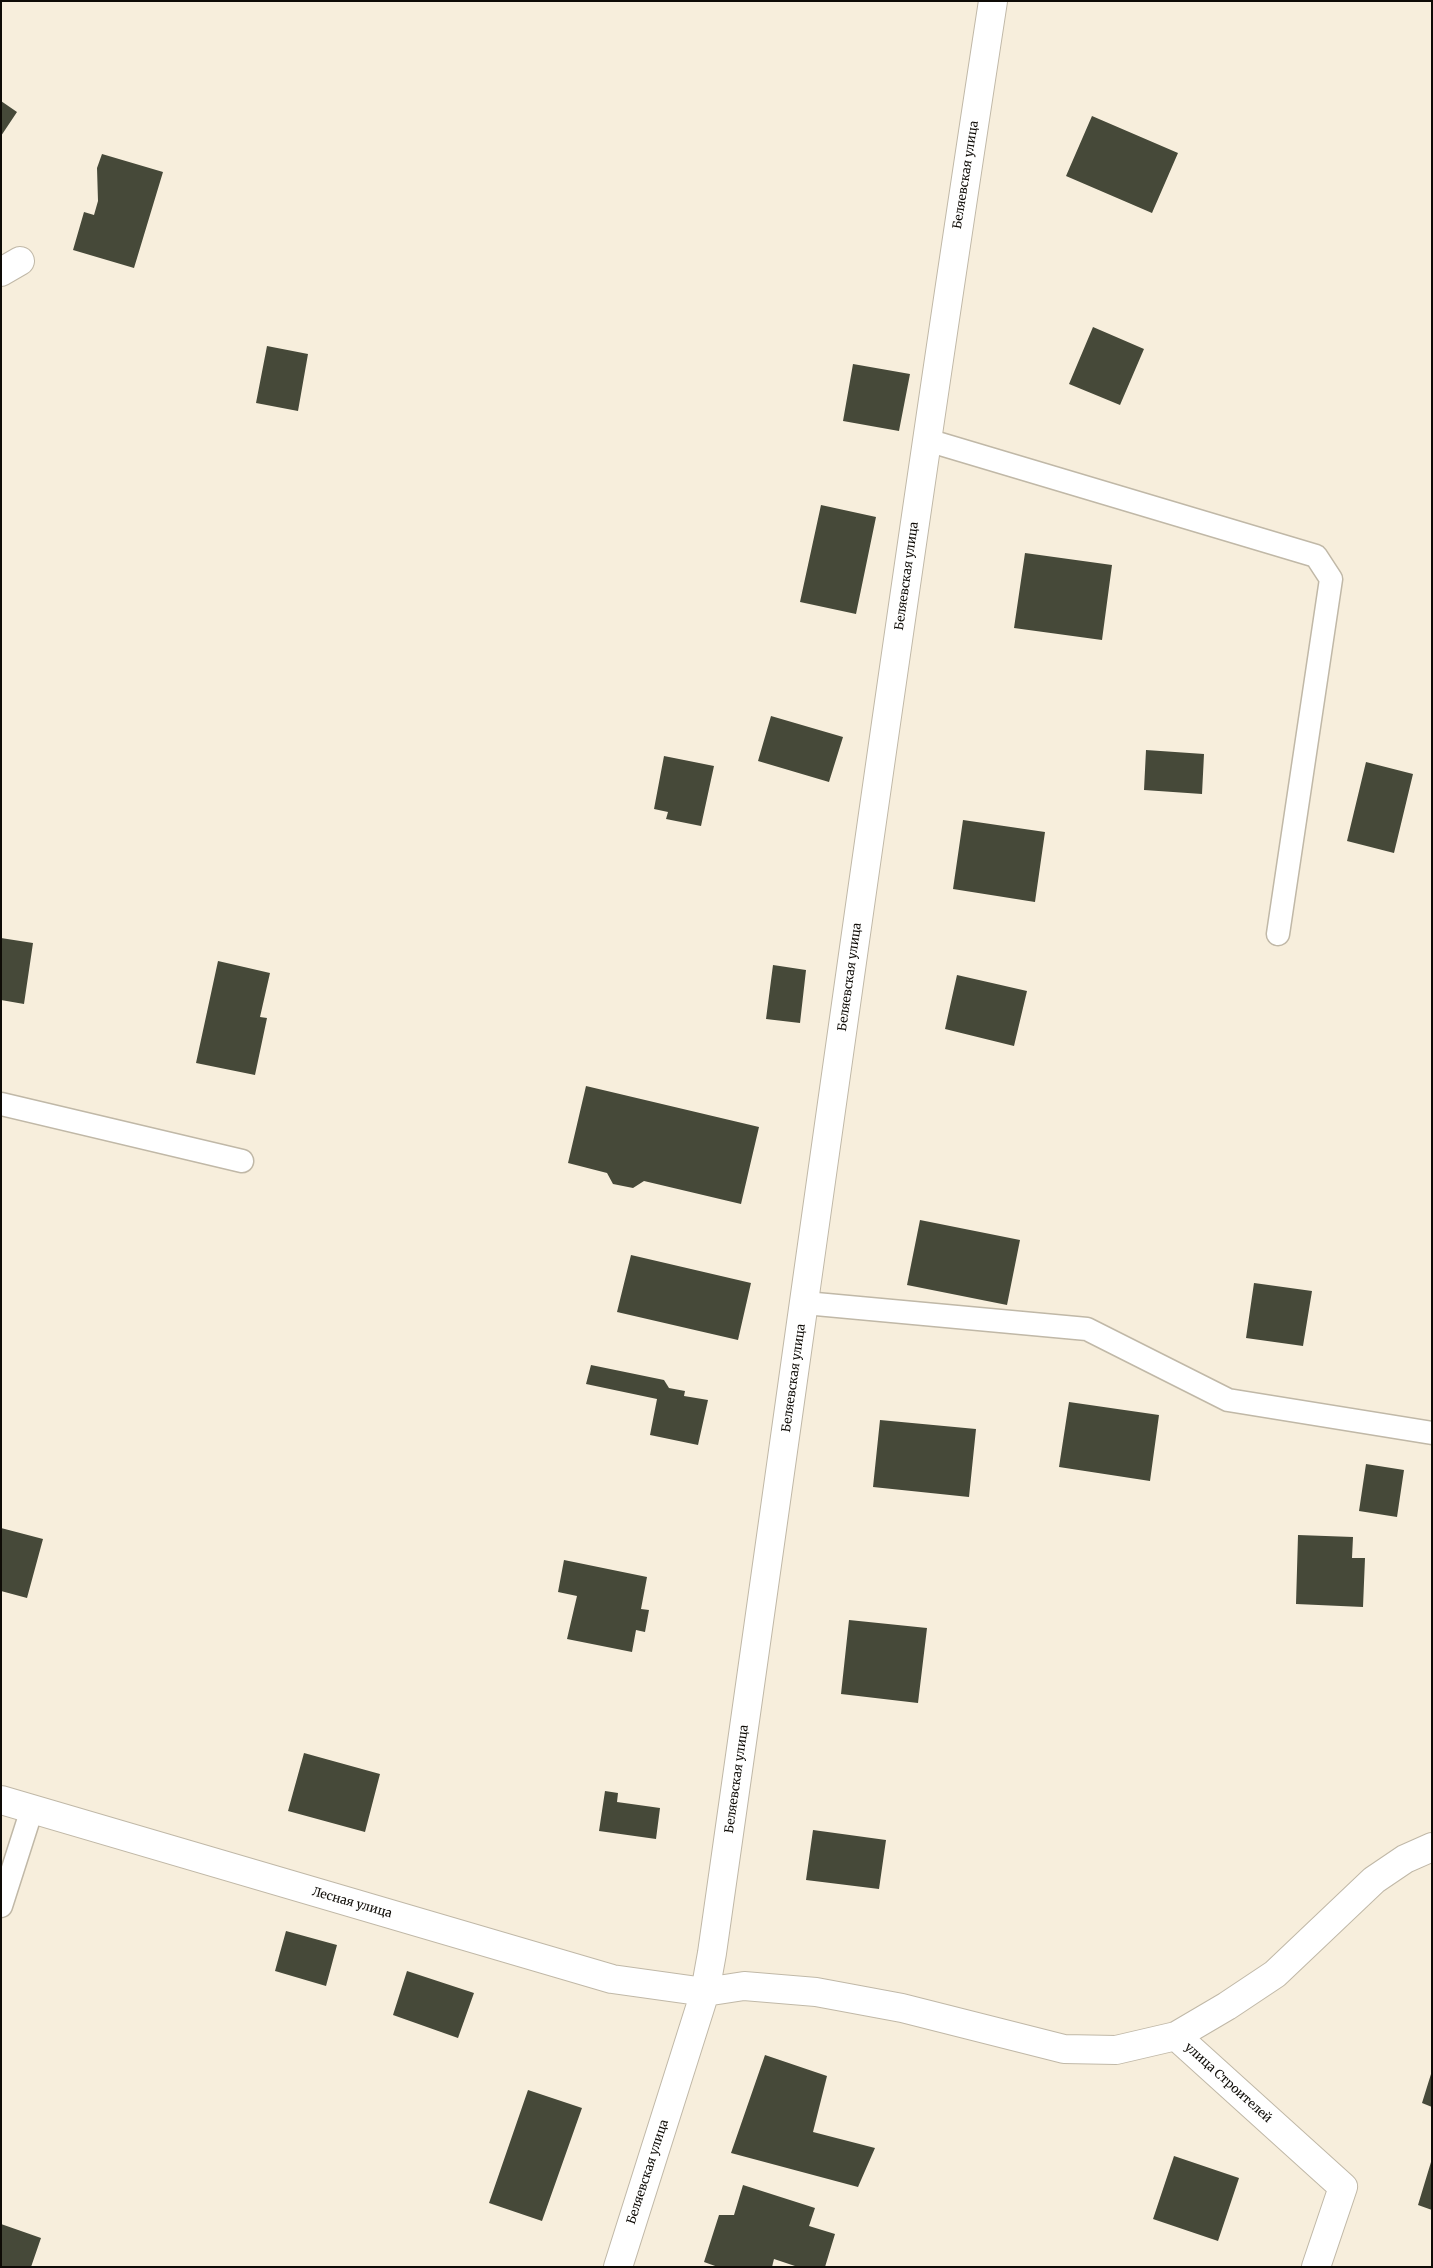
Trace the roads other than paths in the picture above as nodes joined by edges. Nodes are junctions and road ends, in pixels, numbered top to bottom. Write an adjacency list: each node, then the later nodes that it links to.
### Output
1 (993, 1): 2 (street, Беляевская улица)
2 (927, 440): 3 (lane); 6 (street, Беляевская улица)
3 (1278, 934)
4 (1, 1104): 5 (lane)
5 (242, 1161)
6 (805, 1303): 7 (lane); 12 (street, Беляевская улица)
7 (1432, 1433)
8 (1, 1800): 9 (street, Лесная улица)
9 (32, 1809): 11 (lane); 12 (street, Лесная улица)
10 (1432, 1847): 13 (street, улица Строителей)
11 (1, 1906)
12 (705, 1992): 13 (street, Лесная улица); 14 (street, Беляевская улица)
13 (1176, 2036): 15 (street, улица Строителей)
14 (618, 2267)
15 (1316, 2267)

